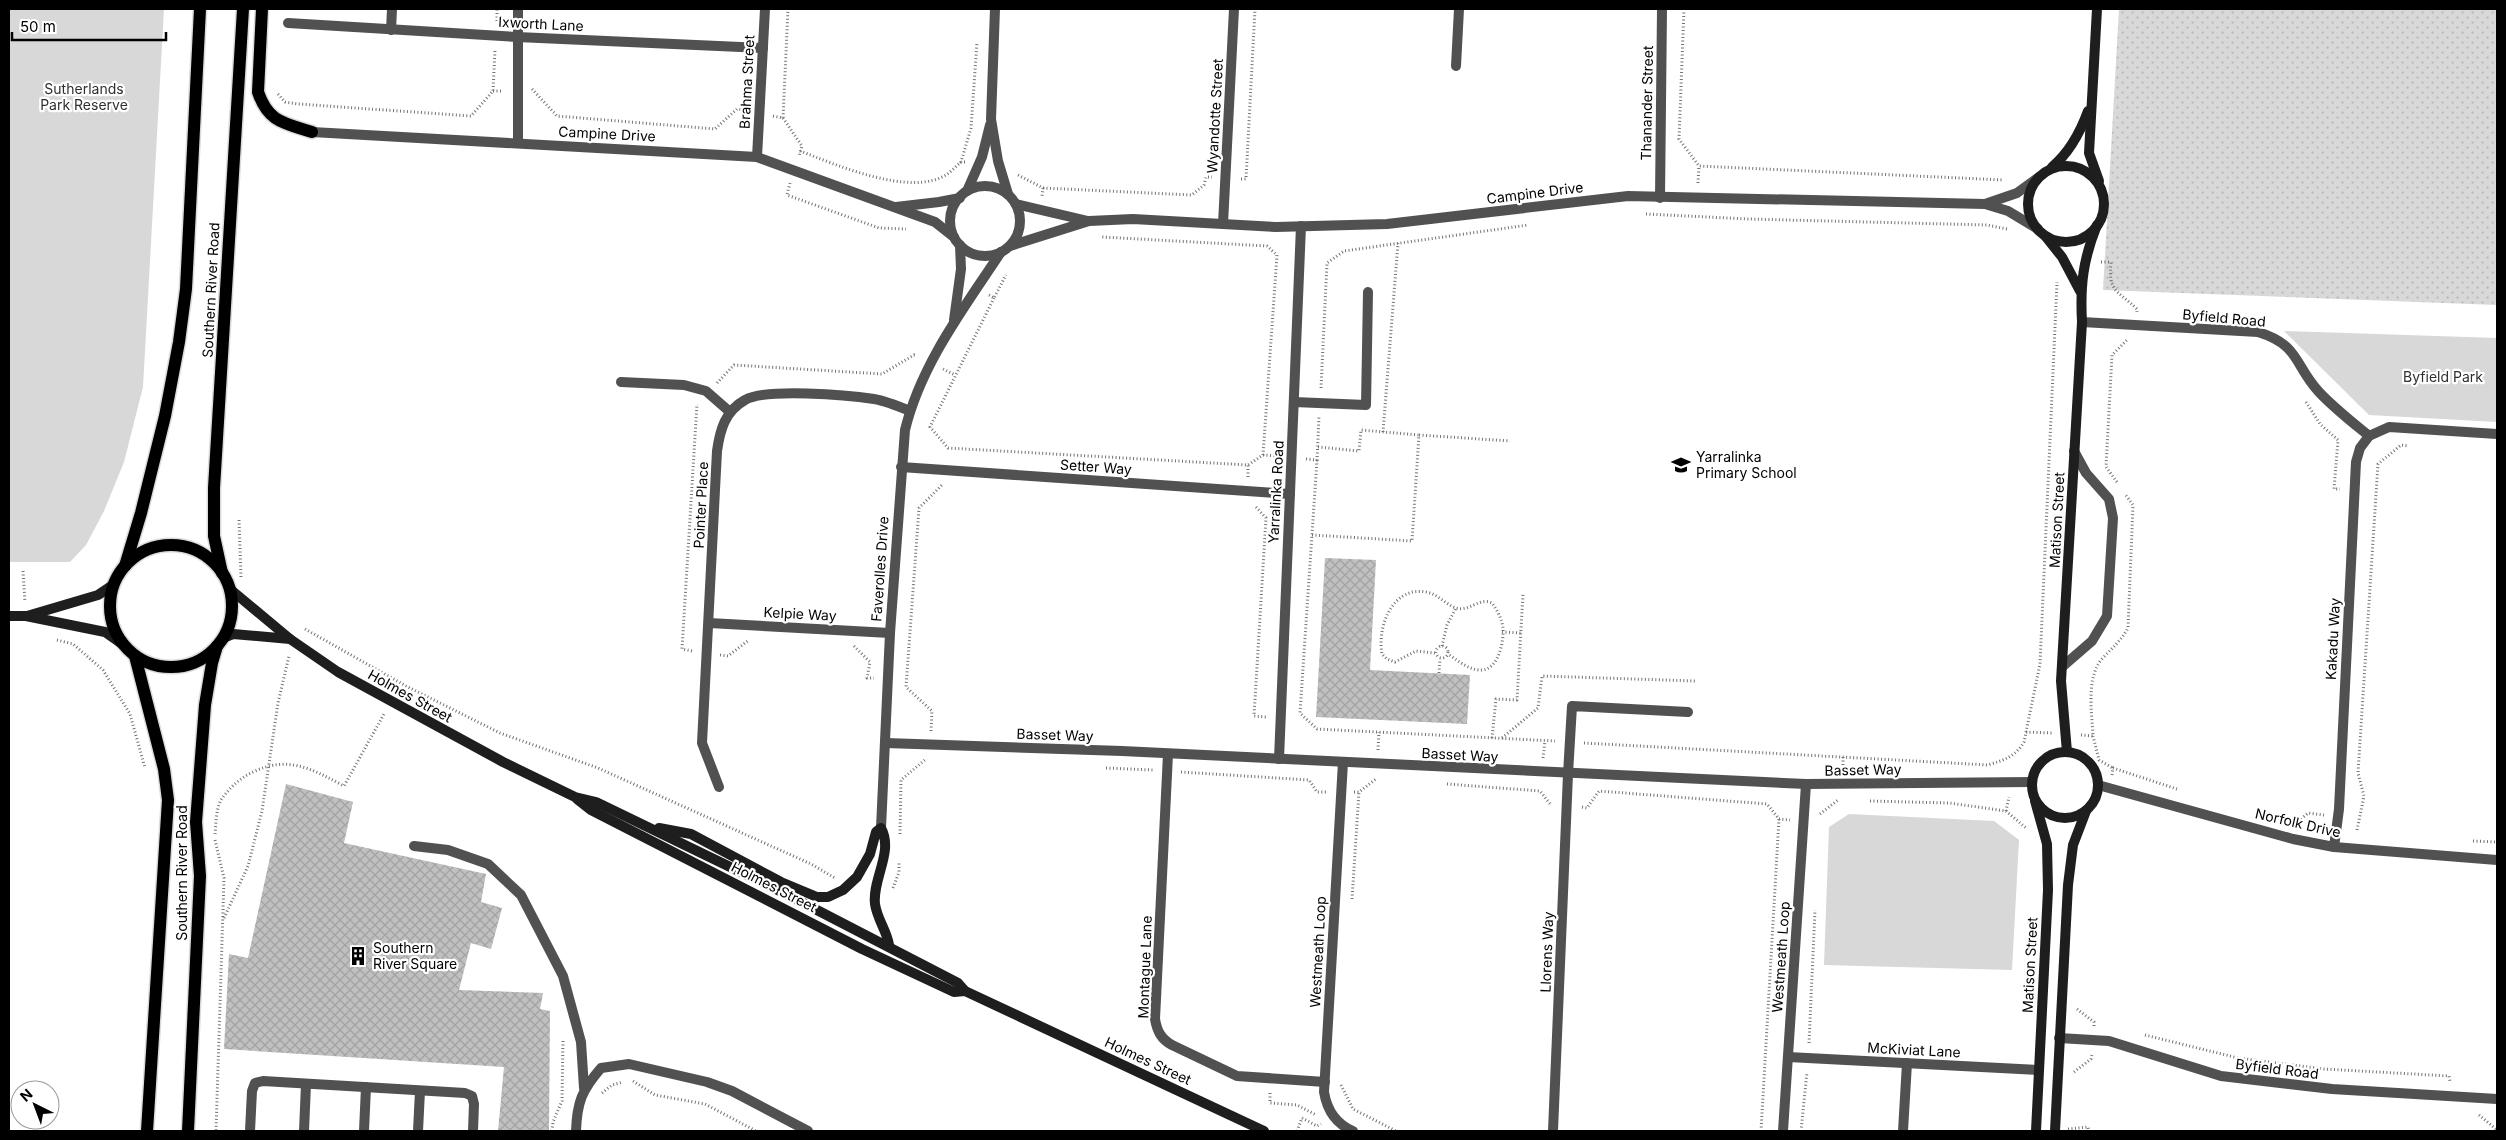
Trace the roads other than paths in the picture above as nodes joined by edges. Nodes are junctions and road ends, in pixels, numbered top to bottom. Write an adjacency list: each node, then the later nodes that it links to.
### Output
1 (200, 9): 52 (main road, Southern River Road)
2 (243, 9): 53 (main road, Southern River Road)
3 (262, 9): 19 (main road)
4 (392, 9): 13 (street)
5 (518, 9): 14 (street)
6 (765, 9): 15 (street, Brahma Street)
7 (995, 9): 18 (street)
8 (1234, 9): 32 (street, Wyandotte Street)
9 (1459, 9): 16 (street)
10 (1662, 9): 27 (street, Thanander Street)
11 (2098, 9): 17 (main road)
12 (288, 23): 13 (street, Ixworth Lane)
13 (391, 30): 14 (street, Ixworth Lane)
14 (517, 37): 15 (street, Ixworth Lane); 20 (street)
15 (763, 48): 21 (street, Brahma Street)
16 (1456, 66)
17 (2091, 103): 22 (main road); 24 (main road)
18 (991, 120): 25 (street); 26 (street)
19 (312, 132): 20 (street, Campine Drive)
20 (518, 143): 21 (street, Campine Drive)
21 (757, 157): 30 (street, Campine Drive)
22 (2049, 170): 23 (main road); 24 (main road)
23 (2036, 179): 29 (street, Campine Drive); 35 (main road)
24 (2102, 189): 33 (main road)
25 (963, 194): 26 (street); 30 (street, Campine Drive); 36 (street)
26 (1008, 194): 28 (street)
27 (1660, 198): 29 (street, Campine Drive); 34 (street, Campine Drive)
28 (1016, 204): 31 (street, Campine Drive); 37 (street)
29 (1985, 204): 35 (street, Campine Drive)
30 (893, 207): 36 (street, Campine Drive)
31 (1089, 221): 32 (street, Campine Drive); 37 (street, Campine Drive)
32 (1223, 224): 34 (street, Campine Drive)
33 (2097, 225): 35 (main road); 39 (main road, Matison Street)
34 (1302, 226): 44 (street, Yarralinka Road)
35 (2041, 232): 39 (main road, Matison Street)
36 (957, 241): 38 (street); 42 (street, Faverolles Drive)
37 (1010, 246): 38 (street)
38 (1001, 252): 42 (street, Faverolles Drive)
39 (2080, 291): 41 (main road, Matison Street)
40 (1368, 292): 44 (street)
41 (2082, 322): 48 (street, Byfield Road); 49 (main road, Matison Street)
42 (954, 323): 45 (street, Faverolles Drive)
43 (621, 382): 46 (street)
44 (1294, 402): 51 (street, Yarralinka Road)
45 (910, 411): 46 (street); 50 (street, Faverolles Drive)
46 (730, 412): 58 (street, Pointer Place)
47 (2497, 434): 48 (street)
48 (2369, 436): 82 (street, Kakadu Way)
49 (2074, 451): 64 (main road, Matison Street); 64 (street)
50 (901, 467): 51 (street, Setter Way); 59 (street, Faverolles Drive)
51 (1290, 494): 69 (street, Yarralinka Road)
52 (125, 566): 53 (main road); 54 (main road)
53 (222, 573): 55 (main road)
54 (113, 585): 57 (main road); 62 (main road)
55 (230, 589): 60 (main road, Holmes Street); 61 (main road)
56 (9, 616): 57 (main road)
57 (26, 616): 62 (main road)
58 (708, 623): 59 (street, Kelpie Way); 75 (street, Pointer Place)
59 (890, 633): 66 (street, Faverolles Drive)
60 (293, 640): 61 (main road); 76 (main road, Holmes Street)
61 (220, 642): 63 (main road); 98 (main road, Southern River Road)
62 (122, 644): 63 (main road)
63 (135, 656): 97 (main road, Southern River Road)
64 (2062, 667): 67 (main road, Matison Street)
65 (1688, 712): 71 (street, Llorens Way)
66 (886, 743): 68 (street, Basset Way); 80 (street, Faverolles Drive)
67 (2067, 752): 72 (main road); 74 (main road)
68 (1168, 754): 69 (street, Basset Way); 90 (street, Montague Lane)
69 (1279, 759): 70 (street, Basset Way)
70 (1343, 762): 71 (street, Basset Way); 90 (street, Westmeath Loop)
71 (1568, 774): 73 (street, Basset Way); 108 (street, Llorens Way)
72 (2032, 782): 73 (street, Basset Way); 77 (main road)
73 (1806, 784): 87 (street, Westmeath Loop)
74 (2098, 785): 78 (main road); 82 (street, Norfolk Drive)
75 (719, 787)
76 (575, 797): 79 (main road, Holmes Street); 85 (main road, Holmes Street)
77 (2035, 801): 78 (main road); 89 (main road, Matison Street)
78 (2086, 811): 86 (main road)
79 (648, 827): 80 (main road); 84 (main road, Holmes Street)
80 (881, 828): 84 (main road)
81 (414, 846): 93 (street)
82 (2334, 847): 83 (street, Norfolk Drive)
83 (2497, 860)
84 (889, 945): 85 (main road, Holmes Street)
85 (965, 991): 106 (main road, Holmes Street)
86 (2059, 1038): 95 (street, Byfield Road); 96 (main road)
87 (1788, 1058): 88 (street, McKiviat Lane); 109 (street, Westmeath Loop)
88 (1907, 1063): 89 (street, McKiviat Lane); 110 (street)
89 (2038, 1070): 111 (main road, Matison Street)
90 (1325, 1082): 107 (street, Westmeath Loop)
91 (306, 1084): 92 (street); 99 (street); 100 (street)
92 (366, 1087): 94 (street); 101 (street)
93 (584, 1088): 104 (street); 105 (street)
94 (420, 1091): 102 (street); 103 (street)
95 (2497, 1098)
96 (2059, 1130)
97 (147, 1131)
98 (188, 1131)
99 (250, 1131)
100 (304, 1131)
101 (364, 1131)
102 (418, 1131)
103 (473, 1131)
104 (576, 1131)
105 (808, 1131)
106 (1264, 1131)
107 (1353, 1131)
108 (1553, 1131)
109 (1783, 1131)
110 (1903, 1131)
111 (2036, 1131)

